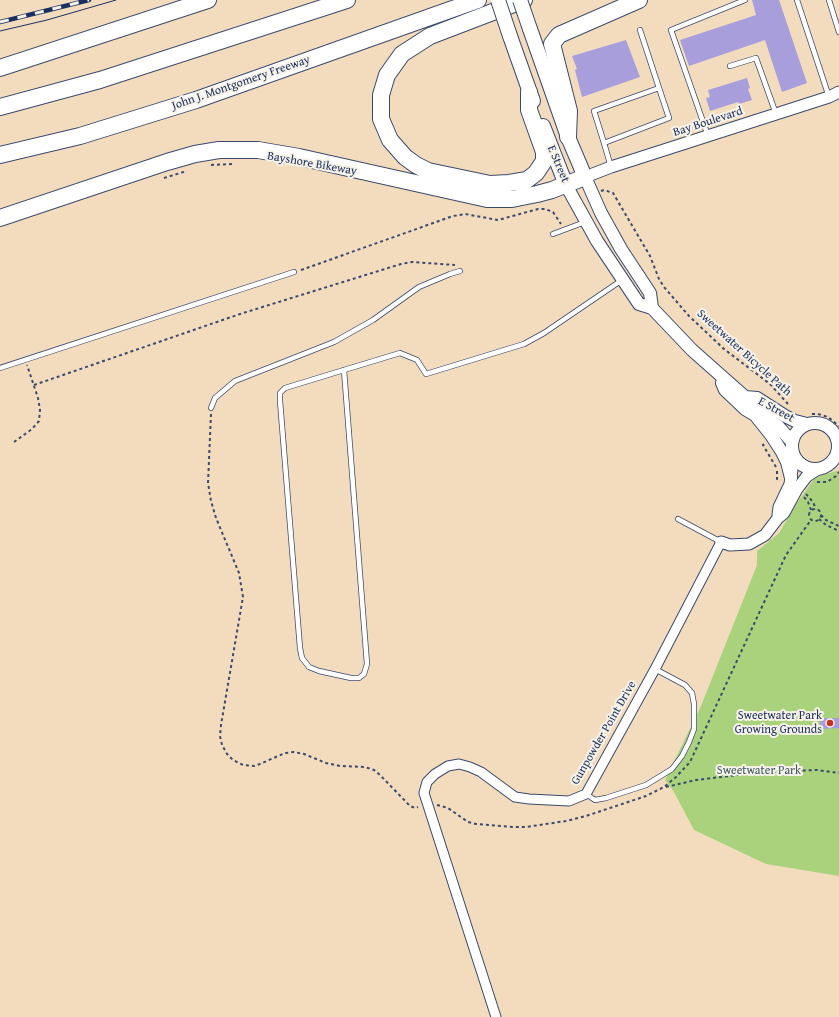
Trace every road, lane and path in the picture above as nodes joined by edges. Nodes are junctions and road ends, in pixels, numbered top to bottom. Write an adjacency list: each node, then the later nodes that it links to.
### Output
1 (208, 0): 13 (highway)
2 (347, 0): 20 (highway)
3 (478, 0): 27 (highway, John J. Montgomery Freeway)
4 (498, 0): 18 (main road, E Street, bridge)
5 (520, 0): 25 (main road, E Street, bridge)
6 (524, 0): 18 (highway)
7 (639, 0): 25 (highway)
8 (745, 0): 24 (lane)
9 (797, 0): 19 (lane)
10 (829, 0): 12 (lane)
11 (640, 30): 17 (lane)
12 (839, 32)
13 (24, 60): 14 (highway); 16 (highway)
14 (0, 63)
15 (730, 66): 23 (lane)
16 (0, 68)
17 (659, 88): 26 (lane); 26 (lane)
18 (529, 92): 34 (main road, E Street)
19 (834, 94): 23 (street, Bay Boulevard)
20 (27, 100): 21 (highway); 22 (highway)
21 (0, 101)
22 (0, 107)
23 (776, 114): 24 (street, Bay Boulevard)
24 (708, 136): 30 (street, Bay Boulevard)
25 (568, 137): 32 (main road, E Street)
26 (604, 143): 30 (lane)
27 (0, 155)
28 (234, 164): 29 (path)
29 (204, 166)
30 (611, 167): 32 (street, Bay Boulevard)
31 (190, 170): 33 (path)
32 (585, 177): 34 (highway); 44 (main road, E Street)
33 (161, 179)
34 (566, 185): 36 (highway); 37 (main road, E Street)
35 (604, 190): 52 (path, Sweetwater Bicycle Path)
36 (3, 217)
37 (585, 222): 38 (lane); 43 (main road, E Street)
38 (565, 230): 39 (lane); 42 (path)
39 (553, 234)
40 (458, 265): 49 (path)
41 (460, 271): 51 (lane)
42 (294, 272): 45 (lane)
43 (622, 280): 44 (main road, E Street); 47 (lane)
44 (652, 308): 48 (main road, E Street)
45 (26, 360): 46 (lane); 49 (path)
46 (0, 368)
47 (344, 370): 47 (lane)
48 (719, 375): 50 (main road, E Street); 61 (main road)
49 (34, 385): 55 (path)
50 (745, 397): 53 (main road, E Street); 56 (main road, E Street)
51 (211, 408): 80 (path)
52 (792, 408)
53 (806, 419): 54 (path); 56 (main road); 59 (main road)
54 (839, 426)
55 (14, 442)
56 (792, 442): 58 (main road)
57 (763, 445): 62 (path)
58 (794, 455): 59 (main road); 61 (street)
59 (818, 469): 69 (street)
60 (839, 472): 63 (path)
61 (791, 478): 69 (street)
62 (777, 479)
63 (813, 484)
64 (809, 489): 65 (path)
65 (805, 494): 66 (path); 67 (path)
66 (816, 509): 67 (path); 68 (path)
67 (811, 510): 72 (path)
68 (821, 515): 71 (path); 73 (path)
69 (778, 518): 75 (street)
70 (678, 519): 75 (lane)
71 (819, 519): 72 (path); 74 (path)
72 (811, 520): 78 (path)
73 (839, 526)
74 (839, 531)
75 (721, 542): 76 (street, Gunpowder Point Drive)
76 (655, 669): 79 (street, Gunpowder Point Drive); 79 (lane)
77 (839, 773): 78 (path)
78 (664, 788): 80 (path)
79 (586, 794): 80 (street, Gunpowder Point Drive)
80 (429, 805): 81 (street, Gunpowder Point Drive)
81 (496, 1017)

